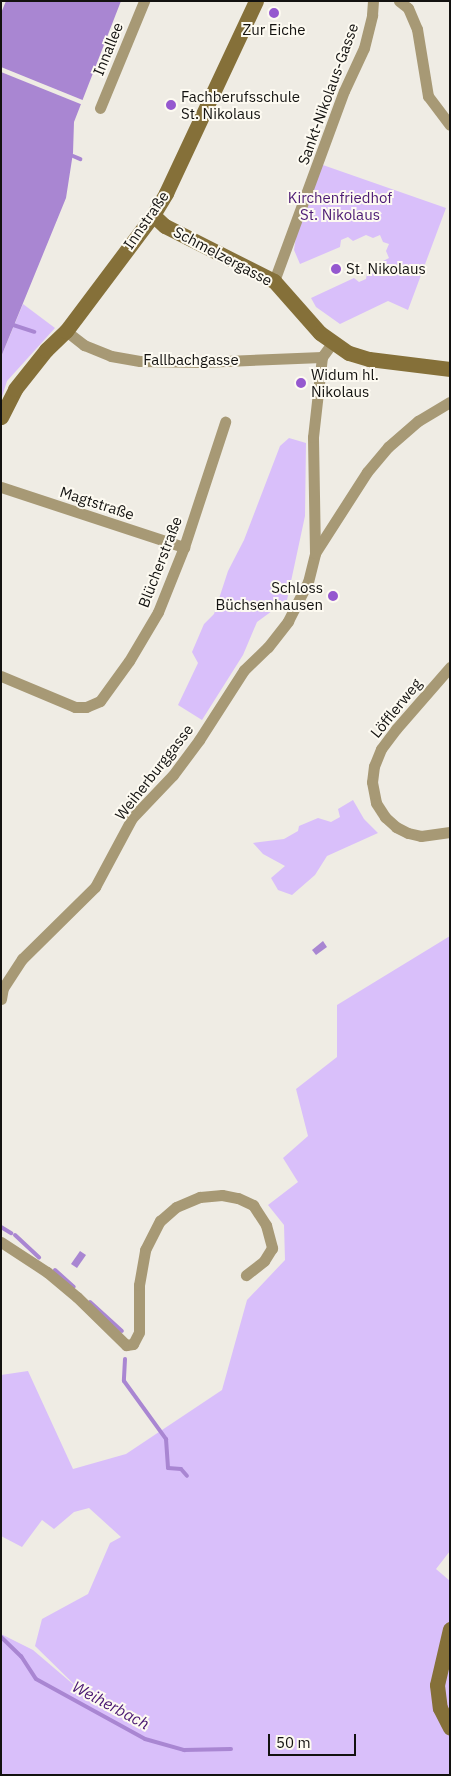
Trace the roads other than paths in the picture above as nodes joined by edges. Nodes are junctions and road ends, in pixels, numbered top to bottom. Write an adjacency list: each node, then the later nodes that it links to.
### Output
1 (144, 1): 5 (street, Innallee)
2 (256, 1): 7 (street, Innstraße)
3 (373, 1): 8 (street, Sankt-Nikolaus-Gasse)
4 (399, 1): 6 (street)
5 (100, 108)
6 (450, 125)
7 (153, 215): 8 (street, Schmelzergasse); 9 (street, Innstraße)
8 (274, 281): 10 (street, Schmelzergasse)
9 (66, 331): 11 (street, Fallbachgasse); 14 (street, Innstraße)
10 (332, 343): 11 (street); 12 (street)
11 (322, 356): 18 (street, Weiherburggasse)
12 (450, 369)
13 (450, 402): 18 (street, Weiherburggasse)
14 (1, 417)
15 (225, 422): 17 (street, Blücherstraße)
16 (1, 487): 17 (street, Magtstraße)
17 (184, 547): 20 (street, Blücherstraße)
18 (315, 553): 22 (street, Weiherburggasse)
19 (450, 667): 21 (street, Löfflerweg)
20 (1, 676)
21 (450, 832)
22 (1, 999)
23 (1, 1242): 24 (street)
24 (246, 1274)
25 (450, 1629): 26 (street)
26 (450, 1728)

